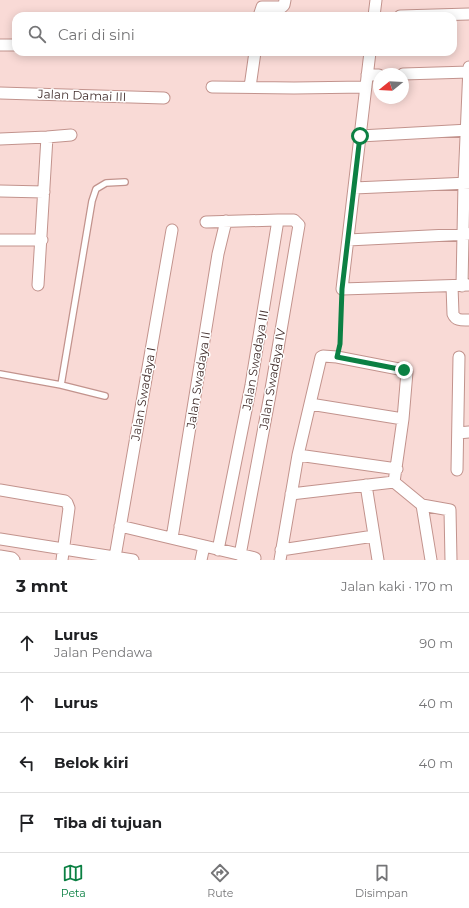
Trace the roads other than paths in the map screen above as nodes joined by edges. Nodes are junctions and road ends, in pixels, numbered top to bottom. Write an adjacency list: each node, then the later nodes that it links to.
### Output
1 (285, 0): 3 (street)
2 (376, 0): 4 (street)
3 (261, 12)
4 (374, 12)
5 (457, 14): 6 (street)
6 (469, 14)
7 (0, 45): 8 (street)
8 (12, 45)
9 (254, 56): 17 (street)
10 (370, 56): 14 (street)
11 (469, 67): 12 (street)
12 (469, 72): 13 (street); 21 (street)
13 (409, 74)
14 (367, 76): 15 (street); 18 (street)
15 (373, 76)
16 (212, 87): 17 (street)
17 (250, 87): 18 (street)
18 (366, 87): 23 (street)
19 (0, 92): 20 (street, Jalan Damai III)
20 (164, 98)
21 (468, 130): 23 (street); 27 (street)
22 (71, 135): 24 (street)
23 (360, 136): 28 (street)
24 (47, 137): 25 (street); 30 (street)
25 (0, 138)
26 (125, 182): 45 (lane)
27 (466, 183): 28 (street); 35 (street)
28 (354, 188): 38 (street)
29 (0, 191): 30 (street)
30 (44, 192): 37 (street)
31 (278, 220): 33 (street); 63 (street, Jalan Swadaya III); 67 (street, Jalan Swadaya IV)
32 (206, 222): 33 (street)
33 (226, 222): 60 (street, Jalan Swadaya II)
34 (172, 230): 58 (street, Jalan Swadaya I)
35 (466, 234): 38 (street); 40 (street)
36 (0, 240): 37 (street)
37 (42, 240): 39 (street)
38 (348, 240): 40 (street)
39 (38, 285)
40 (461, 286): 41 (street)
41 (469, 320)
42 (459, 357): 44 (street)
43 (0, 374): 45 (lane)
44 (464, 381): 49 (street)
45 (61, 385): 46 (lane)
46 (105, 396)
47 (310, 404): 48 (street); 48 (street); 50 (street)
48 (403, 419): 51 (street)
49 (463, 432): 52 (street)
50 (298, 455): 51 (street); 56 (street)
51 (397, 469): 53 (street)
52 (457, 470)
53 (394, 482): 54 (street); 57 (street)
54 (366, 485): 56 (street); 59 (street)
55 (0, 490): 64 (street)
56 (291, 494): 65 (street)
57 (422, 505): 74 (street); 75 (street)
58 (120, 526): 60 (street); 68 (street, Jalan Swadaya I)
59 (374, 536): 65 (street); 73 (street)
60 (172, 538): 62 (street)
61 (0, 539): 64 (street)
62 (204, 546): 63 (street); 72 (street)
63 (218, 550): 67 (street)
64 (62, 555): 68 (street)
65 (280, 555)
66 (0, 556): 70 (street)
67 (233, 556): 69 (street)
68 (115, 557): 71 (street)
69 (256, 558)
70 (14, 560)
71 (133, 560)
72 (201, 560)
73 (378, 560)
74 (431, 560)
75 (451, 560)

